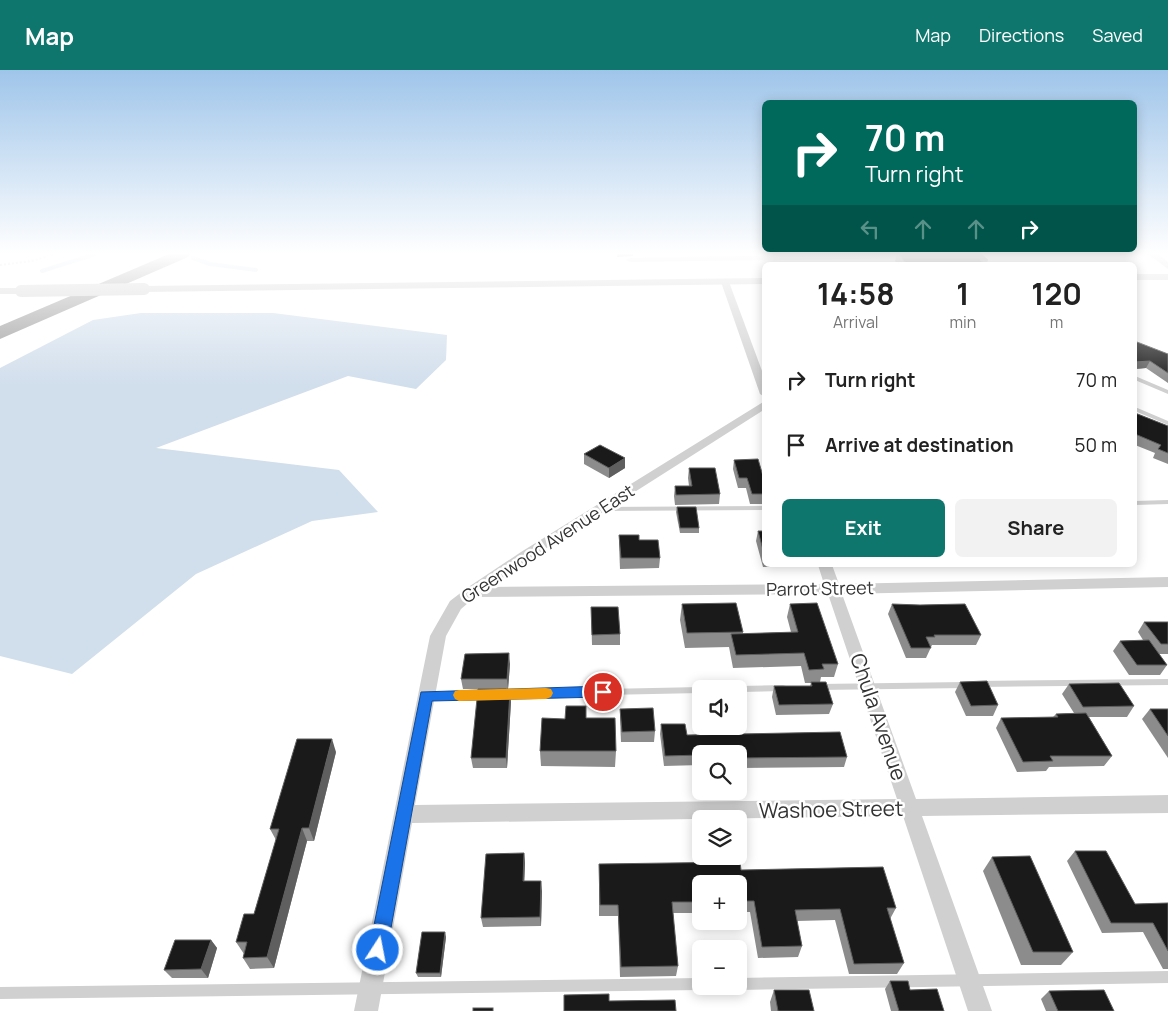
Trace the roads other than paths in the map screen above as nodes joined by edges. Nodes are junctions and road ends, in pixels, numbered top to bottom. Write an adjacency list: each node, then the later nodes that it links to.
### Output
1 (83, 298): 3 (highway)
2 (731, 298): 5 (street)
3 (0, 334)
4 (1137, 379): 6 (lane)
5 (762, 386)
6 (1168, 392)
7 (762, 406): 13 (street, Greenwood Avenue East)
8 (1137, 409): 9 (lane)
9 (1168, 423)
10 (1168, 502): 11 (lane)
11 (1137, 503)
12 (762, 508): 13 (lane)
13 (599, 509): 17 (street, Greenwood Avenue East)
14 (826, 567): 16 (street, Chula Avenue)
15 (1168, 582): 16 (street, Parrot Street)
16 (835, 589): 17 (street, Parrot Street); 19 (street, Chula Avenue)
17 (472, 592): 24 (street, Greenwood Avenue East)
18 (1168, 682): 19 (lane)
19 (867, 686): 20 (lane); 26 (street, Chula Avenue)
20 (808, 687)
21 (788, 688): 22 (lane)
22 (747, 689)
23 (692, 690): 24 (lane)
24 (426, 696): 27 (street, Greenwood Avenue East)
25 (1168, 804): 26 (street, Washoe Street)
26 (909, 809): 27 (street, Washoe Street); 29 (street, Chula Avenue)
27 (405, 814): 32 (street, Greenwood Avenue East)
28 (1168, 977): 29 (lane)
29 (969, 981): 31 (lane); 35 (street, Chula Avenue)
30 (692, 984): 32 (lane)
31 (747, 984)
32 (371, 988): 33 (lane); 34 (street, Greenwood Avenue East)
33 (0, 993)
34 (366, 1011)
35 (980, 1011)

